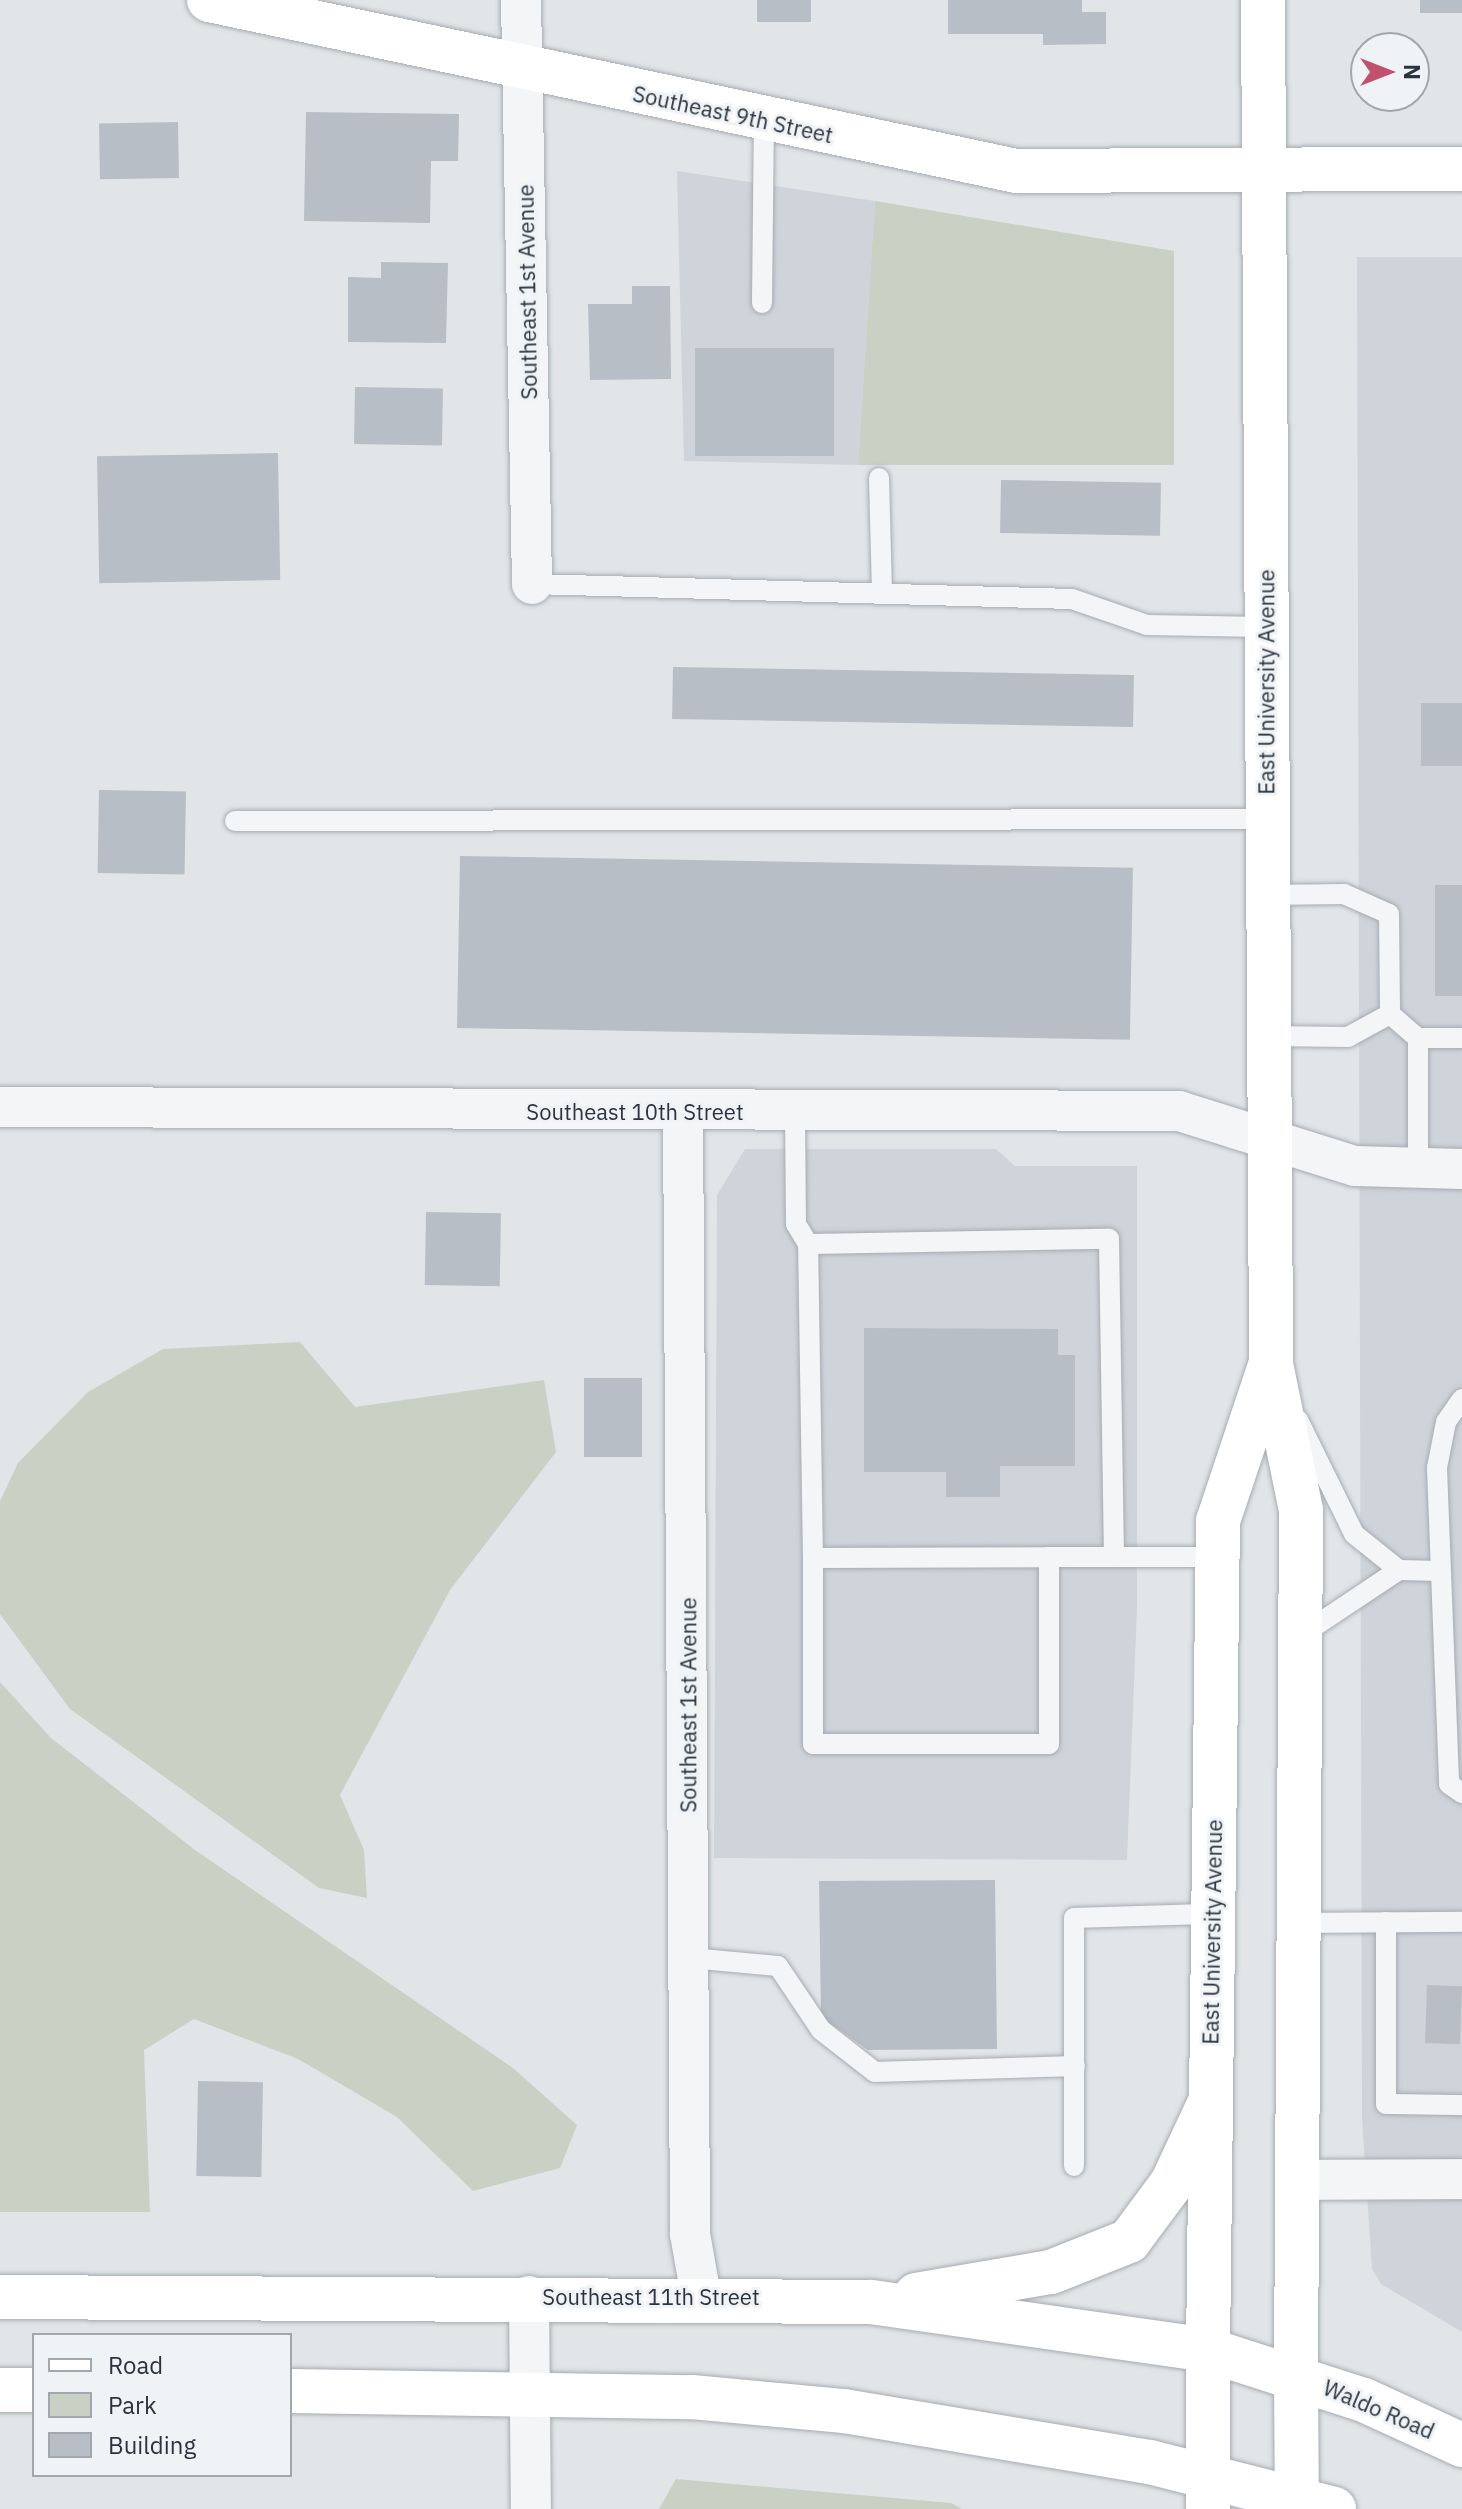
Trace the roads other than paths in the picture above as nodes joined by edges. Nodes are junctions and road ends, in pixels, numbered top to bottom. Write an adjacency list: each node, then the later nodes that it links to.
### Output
1 (209, 0): 4 (main road, Southeast 9th Street)
2 (521, 0): 4 (street, Southeast 1st Avenue)
3 (1263, 0): 7 (main road, East University Avenue)
4 (523, 69): 5 (main road, Southeast 9th Street); 10 (street, Southeast 1st Avenue)
5 (764, 121): 7 (main road, Southeast 9th Street); 8 (lane)
6 (1462, 169): 7 (main road, Southeast 9th Street)
7 (1264, 171): 12 (main road, East University Avenue)
8 (762, 303)
9 (879, 478): 11 (lane)
10 (532, 584): 11 (lane)
11 (882, 594): 12 (lane)
12 (1265, 627): 13 (main road, East University Avenue)
13 (1266, 819): 14 (lane); 15 (main road, East University Avenue)
14 (235, 821)
15 (1266, 895): 16 (lane); 17 (main road, East University Avenue)
16 (1390, 1014): 17 (lane); 18 (lane)
17 (1267, 1036): 23 (main road, East University Avenue)
18 (1418, 1038): 19 (lane); 24 (lane)
19 (1462, 1038)
20 (0, 1107): 21 (street, Southeast 10th Street)
21 (683, 1112): 22 (street, Southeast 10th Street); 43 (street, Southeast 1st Avenue)
22 (795, 1112): 23 (street, Southeast 10th Street); 26 (lane)
23 (1267, 1137): 24 (street, Southeast 10th Street); 27 (main road, East University Avenue)
24 (1418, 1168): 25 (street, Southeast 10th Street)
25 (1462, 1169)
26 (808, 1244): 30 (lane); 32 (lane)
27 (1271, 1364): 31 (main road, East University Avenue); 33 (lane); 35 (main road, East University Avenue)
28 (1462, 1399): 34 (lane)
29 (1049, 1557): 30 (lane); 32 (lane); 32 (lane)
30 (1114, 1557): 31 (lane)
31 (1217, 1557): 39 (main road, East University Avenue)
32 (813, 1558)
33 (1399, 1570): 34 (lane); 35 (lane)
34 (1440, 1571): 36 (lane)
35 (1303, 1634): 42 (main road, East University Avenue)
36 (1446, 1716): 37 (lane); 38 (lane)
37 (1462, 1731)
38 (1462, 1793)
39 (1212, 1914): 44 (lane); 45 (main road, East University Avenue)
40 (1386, 1922): 41 (lane); 42 (lane); 46 (lane)
41 (1462, 1922)
42 (1299, 1923): 49 (main road, East University Avenue)
43 (690, 1958): 44 (lane); 51 (street, Southeast 1st Avenue)
44 (1075, 2066): 47 (lane)
45 (1209, 2104): 53 (main road); 54 (main road, East University Avenue)
46 (1462, 2105)
47 (1074, 2166)
48 (1462, 2179): 49 (street)
49 (1295, 2180): 55 (main road, East University Avenue)
50 (529, 2296): 51 (main road, Southeast 11th Street); 52 (main road, Southeast 11th Street); 59 (street)
51 (701, 2296): 53 (main road, Southeast 11th Street)
52 (0, 2297)
53 (871, 2302): 54 (main road, Southeast 11th Street)
54 (1208, 2350): 55 (main road, Southeast 11th Street); 61 (main road, East University Avenue)
55 (1296, 2376): 60 (main road, Waldo Road); 62 (main road, East University Avenue)
56 (0, 2390): 57 (main road)
57 (32, 2390)
58 (292, 2391): 59 (main road)
59 (529, 2392): 61 (main road); 63 (street)
60 (1462, 2445)
61 (1207, 2491): 62 (main road)
62 (1309, 2505)
63 (531, 2509)

